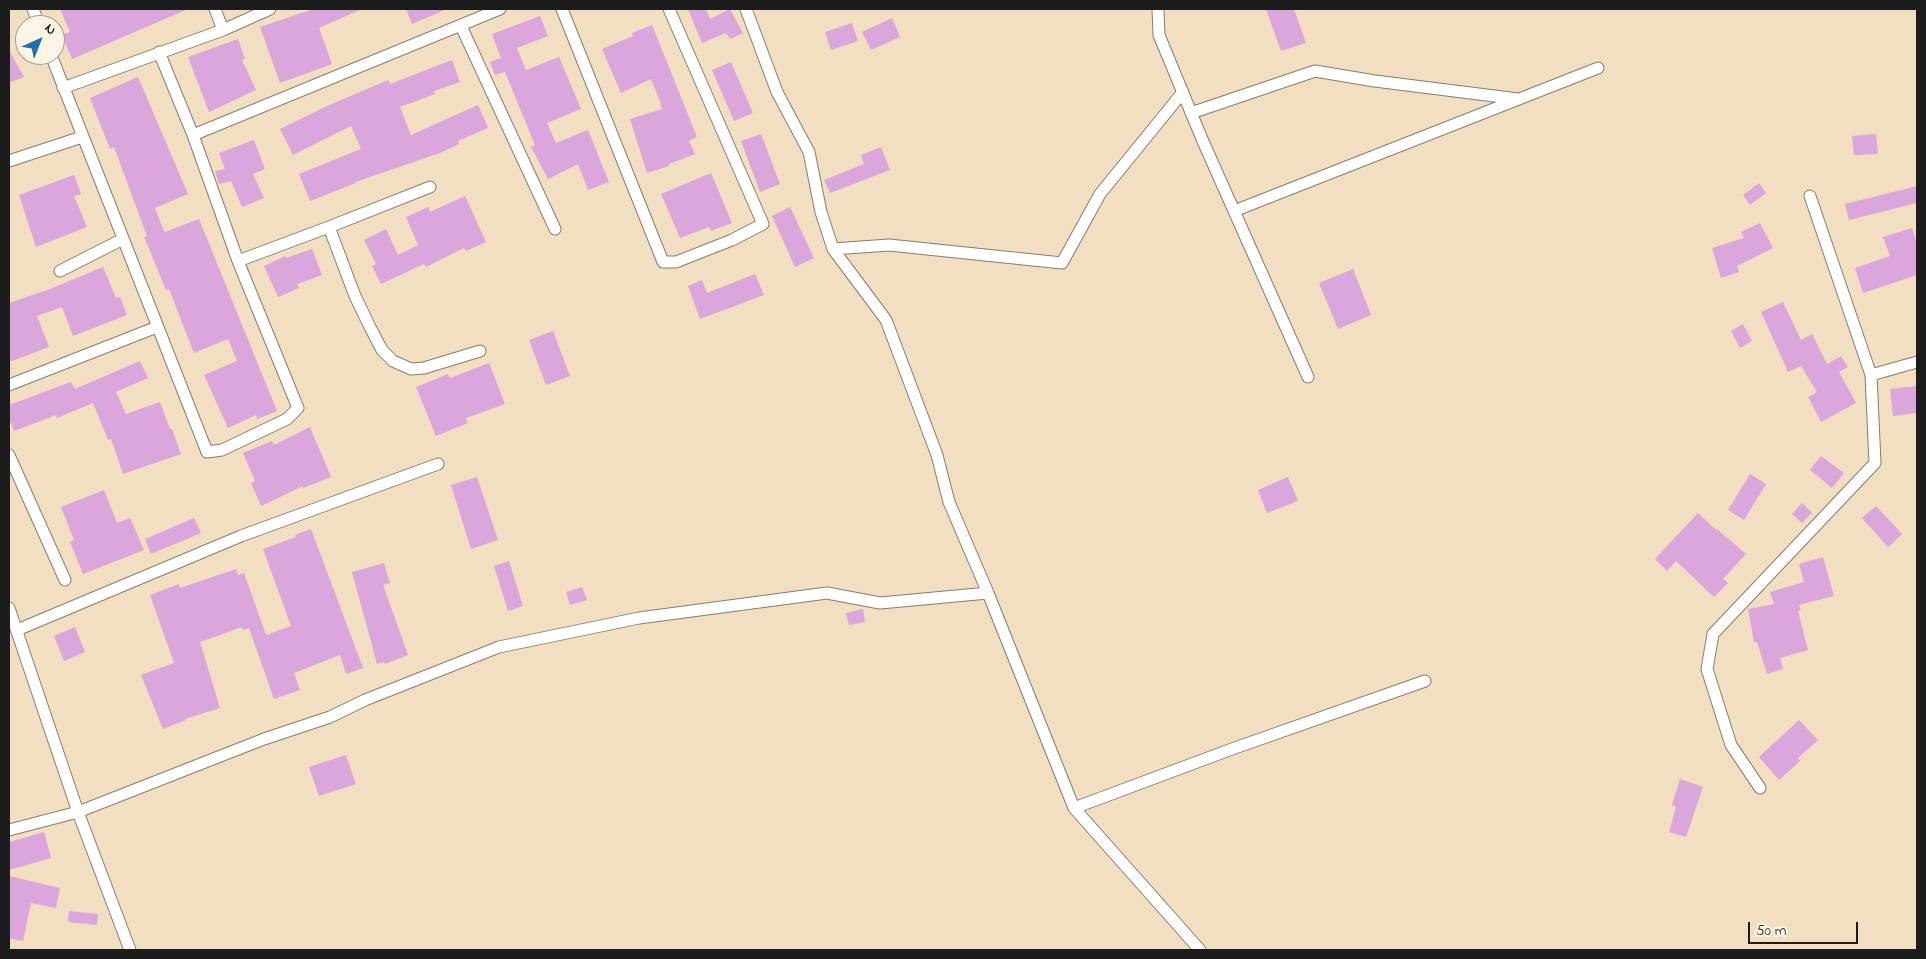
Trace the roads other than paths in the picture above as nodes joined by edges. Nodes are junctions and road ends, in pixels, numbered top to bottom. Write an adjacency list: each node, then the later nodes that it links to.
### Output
1 (215, 9): 9 (street)
2 (270, 9): 9 (street)
3 (500, 9): 8 (street)
4 (562, 9): 5 (street)
5 (669, 9)
6 (746, 9): 26 (street)
7 (1158, 9): 14 (street)
8 (461, 26): 17 (street); 24 (street)
9 (224, 30): 10 (street)
10 (159, 52): 13 (street); 17 (street)
11 (55, 65): 13 (street)
12 (1598, 68): 15 (street)
13 (63, 88): 18 (street)
14 (1183, 92): 16 (street); 26 (street)
15 (1520, 99): 16 (street); 22 (street)
16 (1192, 113): 22 (street)
17 (193, 135): 27 (street)
18 (82, 137): 19 (street); 25 (street)
19 (9, 161)
20 (430, 187): 23 (street)
21 (1810, 196): 32 (street)
22 (1234, 211): 33 (street)
23 (329, 227): 27 (street); 30 (street)
24 (555, 229)
25 (123, 239): 28 (street); 29 (street)
26 (833, 249): 38 (street)
27 (238, 261): 29 (street)
28 (60, 271)
29 (157, 327): 34 (street)
30 (480, 351)
31 (1917, 362): 32 (street)
32 (1871, 375): 42 (street)
33 (1308, 377)
34 (9, 385)
35 (9, 455): 37 (street)
36 (438, 464): 40 (street)
37 (65, 580)
38 (988, 593): 43 (street); 44 (street)
39 (9, 608): 40 (street)
40 (17, 630): 44 (street)
41 (1425, 681): 43 (street)
42 (1760, 788)
43 (1074, 808): 47 (street)
44 (78, 812): 45 (street); 46 (street)
45 (9, 830)
46 (130, 950)
47 (1200, 950)

